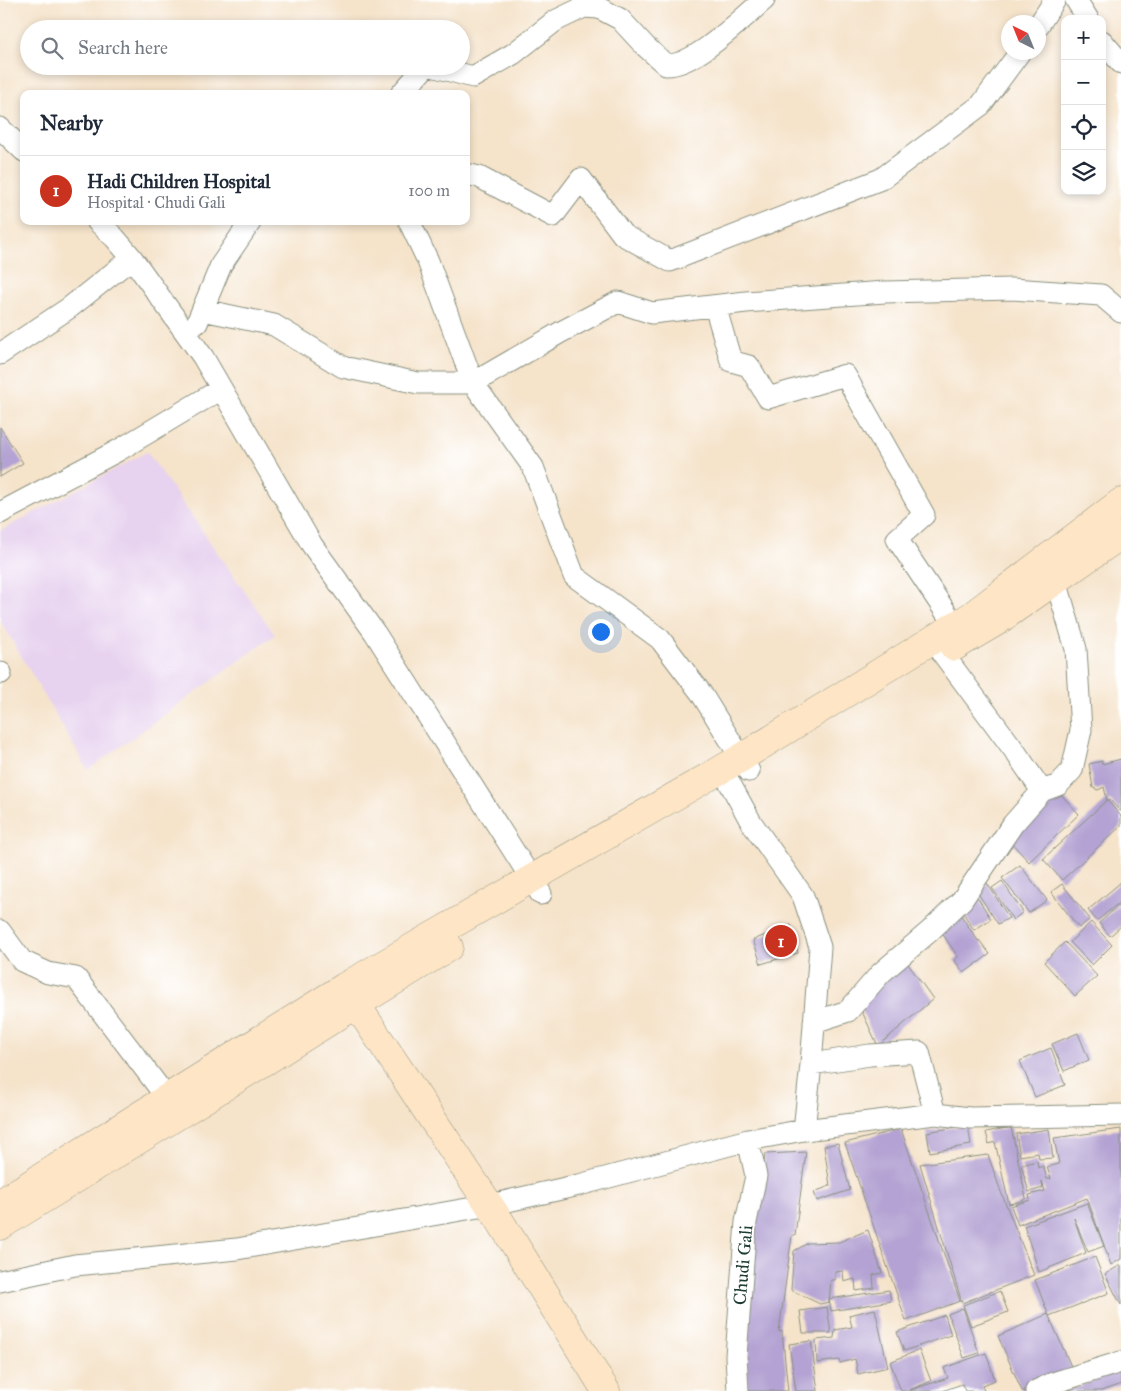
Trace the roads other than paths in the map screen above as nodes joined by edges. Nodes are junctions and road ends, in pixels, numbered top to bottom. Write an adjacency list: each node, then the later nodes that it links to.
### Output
1 (764, 0): 10 (street)
2 (1055, 0): 4 (street)
3 (1076, 0): 5 (street)
4 (1045, 15)
5 (1085, 15)
6 (1106, 46): 8 (street)
7 (1014, 60): 14 (street)
8 (1121, 63)
9 (418, 75): 11 (street)
10 (466, 75)
11 (405, 90)
12 (0, 128): 13 (street)
13 (20, 147)
14 (470, 175)
15 (101, 225): 18 (street)
16 (248, 225): 20 (street)
17 (411, 225): 24 (street)
18 (132, 258): 22 (street); 23 (street)
19 (715, 306): 21 (street); 24 (street); 30 (street)
20 (203, 310): 22 (street); 24 (street)
21 (1121, 312)
22 (190, 339): 25 (street)
23 (0, 354)
24 (473, 383): 32 (street)
25 (221, 389): 27 (street); 34 (street)
26 (1121, 502): 30 (main road)
27 (0, 513)
28 (1121, 535): 29 (main road)
29 (1056, 581): 31 (main road); 33 (street)
30 (955, 626): 32 (main road)
31 (943, 654): 32 (main road); 33 (street)
32 (736, 770): 34 (main road); 37 (street)
33 (1042, 791): 37 (street)
34 (537, 886): 36 (main road)
35 (4, 945): 39 (street)
36 (350, 996): 39 (main road); 45 (main road)
37 (814, 1022): 38 (street)
38 (812, 1064): 40 (street); 42 (street)
39 (173, 1106): 44 (main road); 46 (main road)
40 (934, 1114): 41 (street); 42 (street)
41 (1121, 1115)
42 (804, 1130): 43 (street)
43 (748, 1140): 45 (street); 50 (street, Chudi Gali)
44 (0, 1203)
45 (490, 1205): 47 (street); 49 (main road)
46 (0, 1226)
47 (0, 1281)
48 (1121, 1362): 51 (street)
49 (606, 1391)
50 (738, 1391)
51 (1036, 1391)

